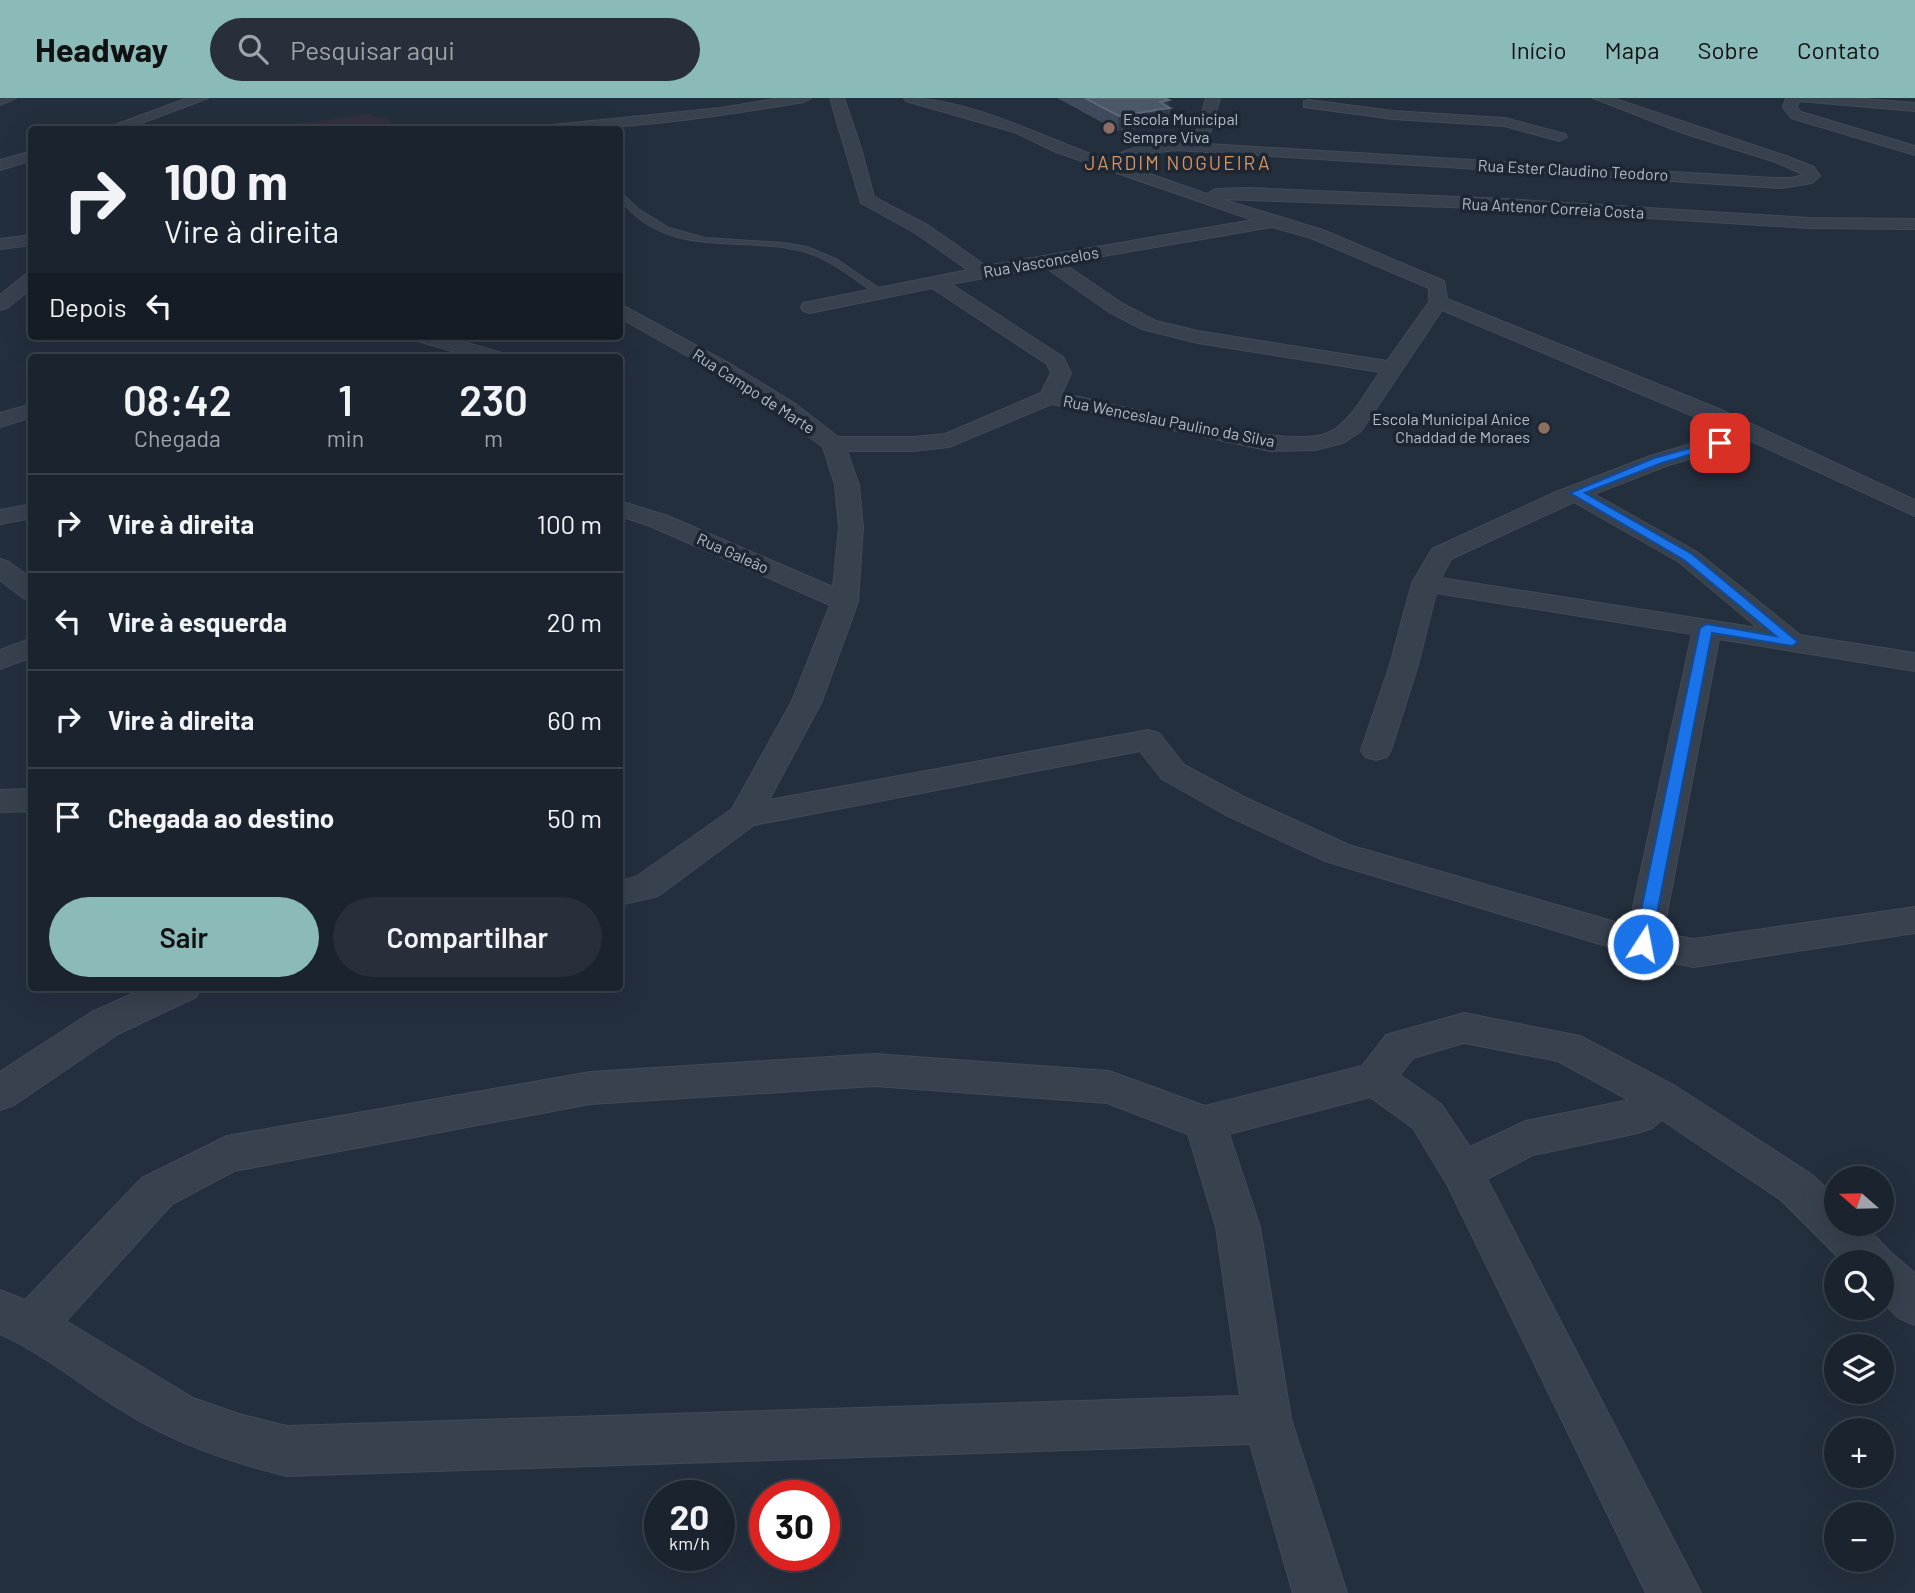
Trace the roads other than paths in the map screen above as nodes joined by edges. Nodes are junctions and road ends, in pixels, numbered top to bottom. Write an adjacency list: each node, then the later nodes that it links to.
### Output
1 (8, 98): 10 (street)
2 (201, 98): 14 (street)
3 (804, 98): 13 (street)
4 (836, 98): 30 (street)
5 (911, 98): 22 (street)
6 (1213, 98): 18 (street)
7 (1601, 98): 18 (street, Rua Ester Claudino Teodoro)
8 (1793, 98): 15 (street)
9 (1802, 98): 12 (street)
10 (0, 100)
11 (1309, 104): 16 (street)
12 (1915, 107)
13 (615, 125)
14 (120, 126)
15 (1860, 136): 17 (street); 19 (street)
16 (1560, 137)
17 (1915, 141)
18 (1199, 147): 22 (street, Rua Ester Claudino Teodoro)
19 (1915, 151)
20 (28, 156): 21 (street)
21 (0, 165)
22 (1109, 165): 23 (street)
23 (1191, 195): 25 (street); 26 (street, Rua Antenor Correia Costa)
24 (623, 199): 33 (lane)
25 (1273, 222): 29 (street, Rua Vasconcelos); 34 (street)
26 (1915, 224)
27 (28, 240): 28 (street)
28 (0, 244)
29 (1048, 261): 30 (street, Rua Vasconcelos); 40 (street)
30 (983, 272): 32 (street, Rua Vasconcelos)
31 (28, 281): 35 (street)
32 (935, 282): 33 (street, Rua Vasconcelos); 41 (street)
33 (879, 291): 36 (street, Rua Vasconcelos)
34 (1438, 302): 40 (street, Rua Wenceslau Paulino da Silva); 44 (street)
35 (0, 304)
36 (810, 307)
37 (623, 312): 45 (street, Rua Campo de Marte)
38 (435, 340): 39 (street)
39 (484, 354)
40 (1391, 368): 41 (street, Rua Wenceslau Paulino da Silva)
41 (1050, 397): 45 (street)
42 (28, 411): 43 (street)
43 (0, 420)
44 (1750, 433): 46 (street); 48 (street)
45 (833, 444): 54 (street, Rua Campo de Marte)
46 (1576, 493): 52 (street); 56 (street)
47 (623, 509): 54 (street, Rua Galeão)
48 (1915, 509)
49 (28, 512): 50 (street)
50 (0, 517)
51 (0, 567): 53 (street)
52 (1425, 583): 55 (street); 60 (street)
53 (28, 589)
54 (845, 602): 63 (street, Rua Campo de Marte)
55 (1707, 628): 56 (street); 66 (street)
56 (1792, 642): 59 (street)
57 (28, 648): 58 (street)
58 (0, 661)
59 (1915, 662)
60 (1376, 750)
61 (28, 800): 62 (street)
62 (0, 801)
63 (744, 816): 64 (street); 66 (street)
64 (623, 892)
65 (1915, 920): 66 (street)
66 (1643, 944)
67 (174, 991): 69 (street)
68 (1375, 1079): 70 (street); 71 (street); 72 (street)
69 (0, 1093)
70 (1661, 1098): 72 (street); 73 (street)
71 (1205, 1123): 76 (street); 77 (street)
72 (1462, 1171): 79 (street)
73 (1861, 1250)
74 (1894, 1283): 75 (street)
75 (1915, 1303)
76 (16, 1318): 77 (street)
77 (1267, 1419): 78 (street)
78 (1320, 1593)
79 (1674, 1593)

